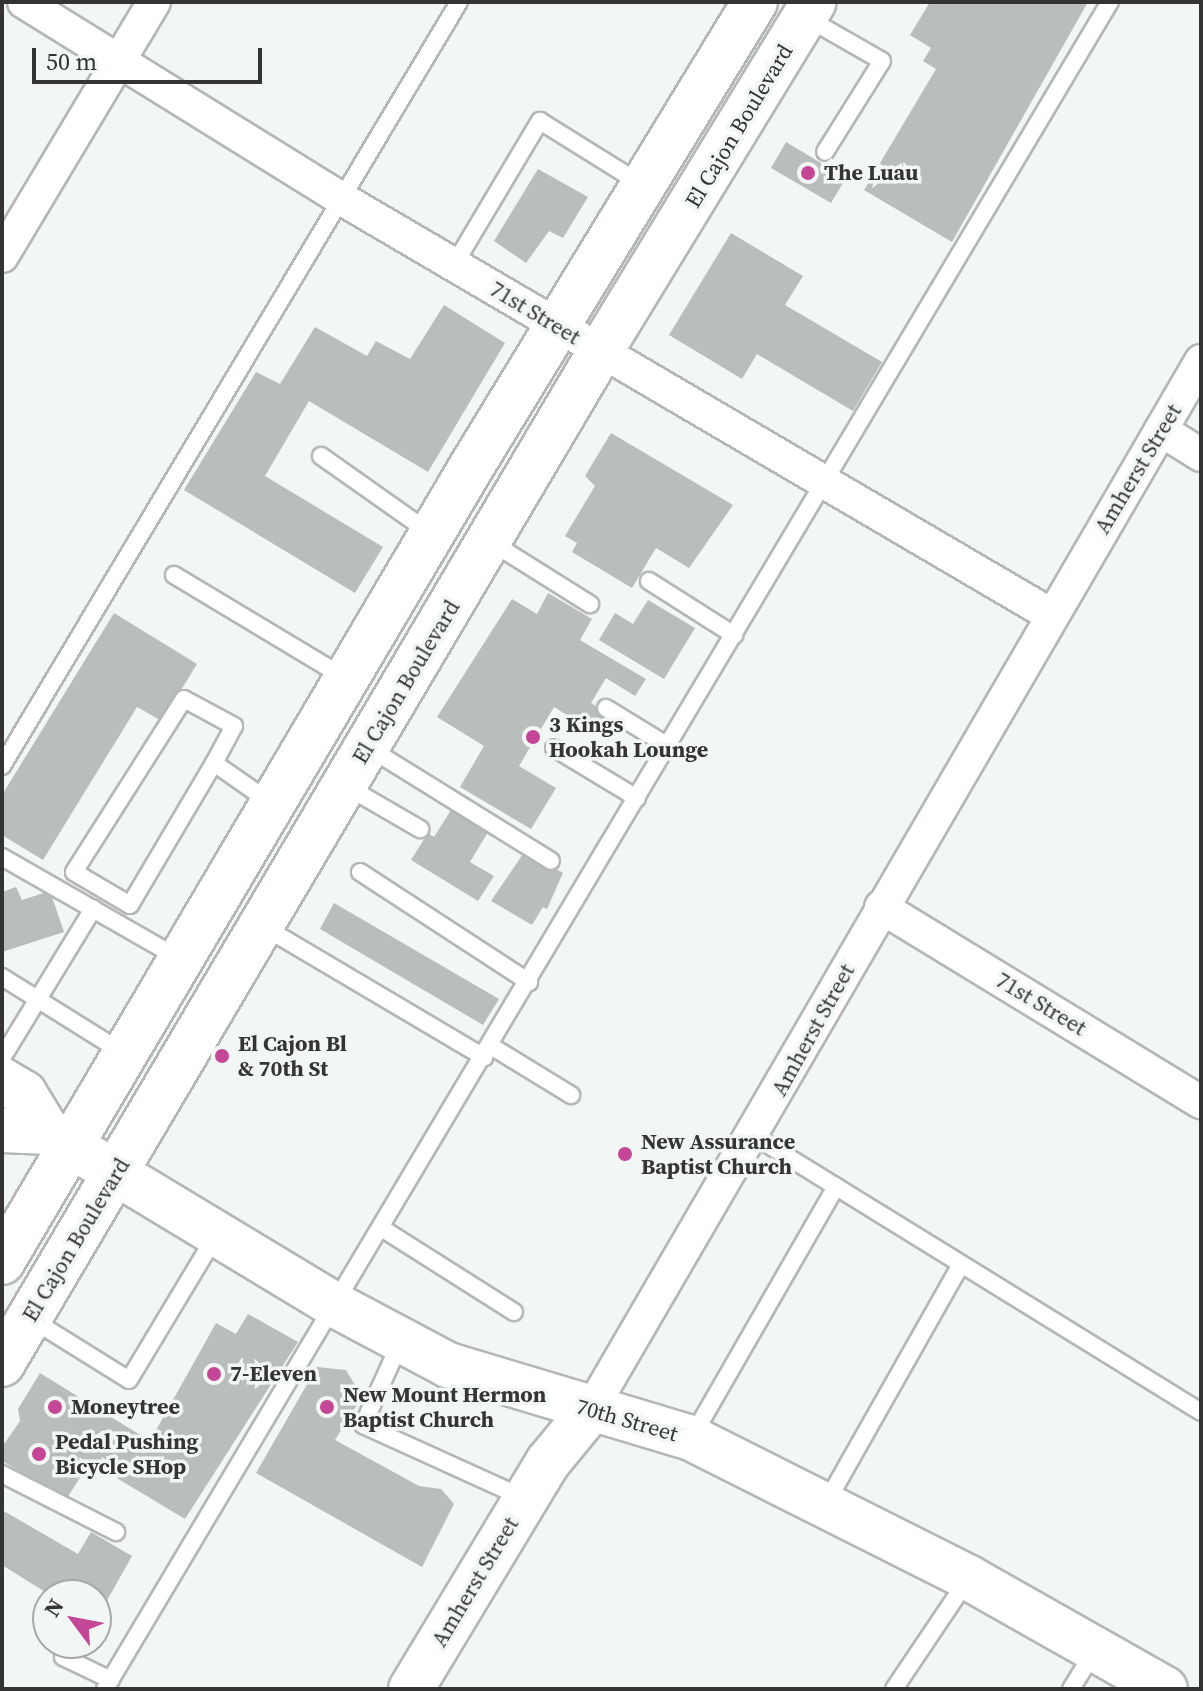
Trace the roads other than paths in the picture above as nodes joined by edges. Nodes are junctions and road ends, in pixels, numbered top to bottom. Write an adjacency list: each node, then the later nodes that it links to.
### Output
1 (24, 2): 7 (street, 71st Street)
2 (154, 2): 7 (street)
3 (459, 2): 10 (lane)
4 (755, 2): 9 (main road)
5 (1110, 2): 19 (lane)
6 (810, 9): 8 (lane); 14 (main road, El Cajon Boulevard)
7 (119, 60): 10 (street, 71st Street); 11 (street)
8 (825, 152)
9 (645, 185): 12 (lane); 13 (main road)
10 (342, 199): 12 (street, 71st Street); 33 (lane)
11 (2, 256)
12 (454, 265): 13 (street, 71st Street)
13 (559, 328): 14 (street, 71st Street); 20 (main road)
14 (600, 352): 19 (street, 71st Street); 21 (main road, El Cajon Boulevard)
15 (1201, 361): 16 (street, Amherst Street)
16 (1161, 430): 17 (street); 25 (street, Amherst Street)
17 (1201, 455)
18 (321, 456): 20 (lane)
19 (826, 478): 25 (street, 71st Street); 26 (lane)
20 (431, 534): 27 (main road)
21 (489, 541): 24 (lane); 30 (main road, El Cajon Boulevard)
22 (174, 575): 27 (lane)
23 (649, 581): 26 (lane)
24 (590, 604)
25 (1051, 615): 41 (street, Amherst Street)
26 (734, 635): 29 (lane)
27 (345, 678): 36 (main road)
28 (606, 708): 29 (lane)
29 (668, 746): 35 (lane)
30 (367, 747): 34 (main road, El Cajon Boulevard); 39 (lane)
31 (554, 748): 35 (lane)
32 (214, 763): 32 (lane); 36 (lane)
33 (2, 766)
34 (345, 785): 37 (lane); 43 (main road, El Cajon Boulevard)
35 (637, 798): 46 (lane)
36 (271, 803): 44 (main road)
37 (420, 829)
38 (2, 857): 42 (lane)
39 (551, 861)
40 (360, 872): 46 (lane)
41 (881, 907): 53 (street, 71st Street); 55 (street, Amherst Street)
42 (93, 909): 44 (lane); 47 (lane)
43 (263, 927): 48 (lane); 57 (main road, El Cajon Boulevard)
44 (178, 958): 49 (main road)
45 (2, 977): 47 (lane)
46 (529, 982): 48 (lane)
47 (36, 1001): 49 (lane); 50 (lane)
48 (488, 1052): 52 (lane); 59 (lane)
49 (124, 1053): 56 (main road)
50 (2, 1058)
51 (2, 1080): 56 (main road, 70th Street)
52 (571, 1095)
53 (1201, 1102)
54 (2, 1130): 56 (main road, 70th Street)
55 (754, 1136): 58 (lane); 68 (street, Amherst Street)
56 (60, 1139): 57 (main road, 70th Street); 61 (main road)
57 (116, 1172): 60 (main road, 70th Street); 65 (main road, El Cajon Boulevard)
58 (836, 1187): 62 (lane); 70 (lane)
59 (383, 1229): 63 (lane); 64 (lane)
60 (217, 1233): 63 (main road, 70th Street); 65 (lane)
61 (2, 1262)
62 (961, 1264): 69 (lane); 73 (lane)
63 (337, 1306): 66 (main road, 70th Street); 78 (lane)
64 (514, 1312)
65 (29, 1318): 67 (main road, El Cajon Boulevard)
66 (401, 1340): 68 (main road, 70th Street); 72 (lane)
67 (2, 1364)
68 (590, 1411): 70 (main road, 70th Street); 72 (main road, Amherst Street)
69 (1201, 1412)
70 (691, 1438): 73 (main road, 70th Street)
71 (2, 1474): 74 (lane)
72 (525, 1499): 79 (main road, Amherst Street)
73 (826, 1503): 75 (main road, 70th Street)
74 (116, 1532)
75 (969, 1578): 76 (main road, 70th Street); 80 (lane)
76 (1096, 1649): 81 (lane); 82 (main road, 70th Street)
77 (66, 1659): 78 (lane)
78 (108, 1684)
79 (411, 1689)
80 (894, 1689)
81 (1071, 1689)
82 (1165, 1689)

